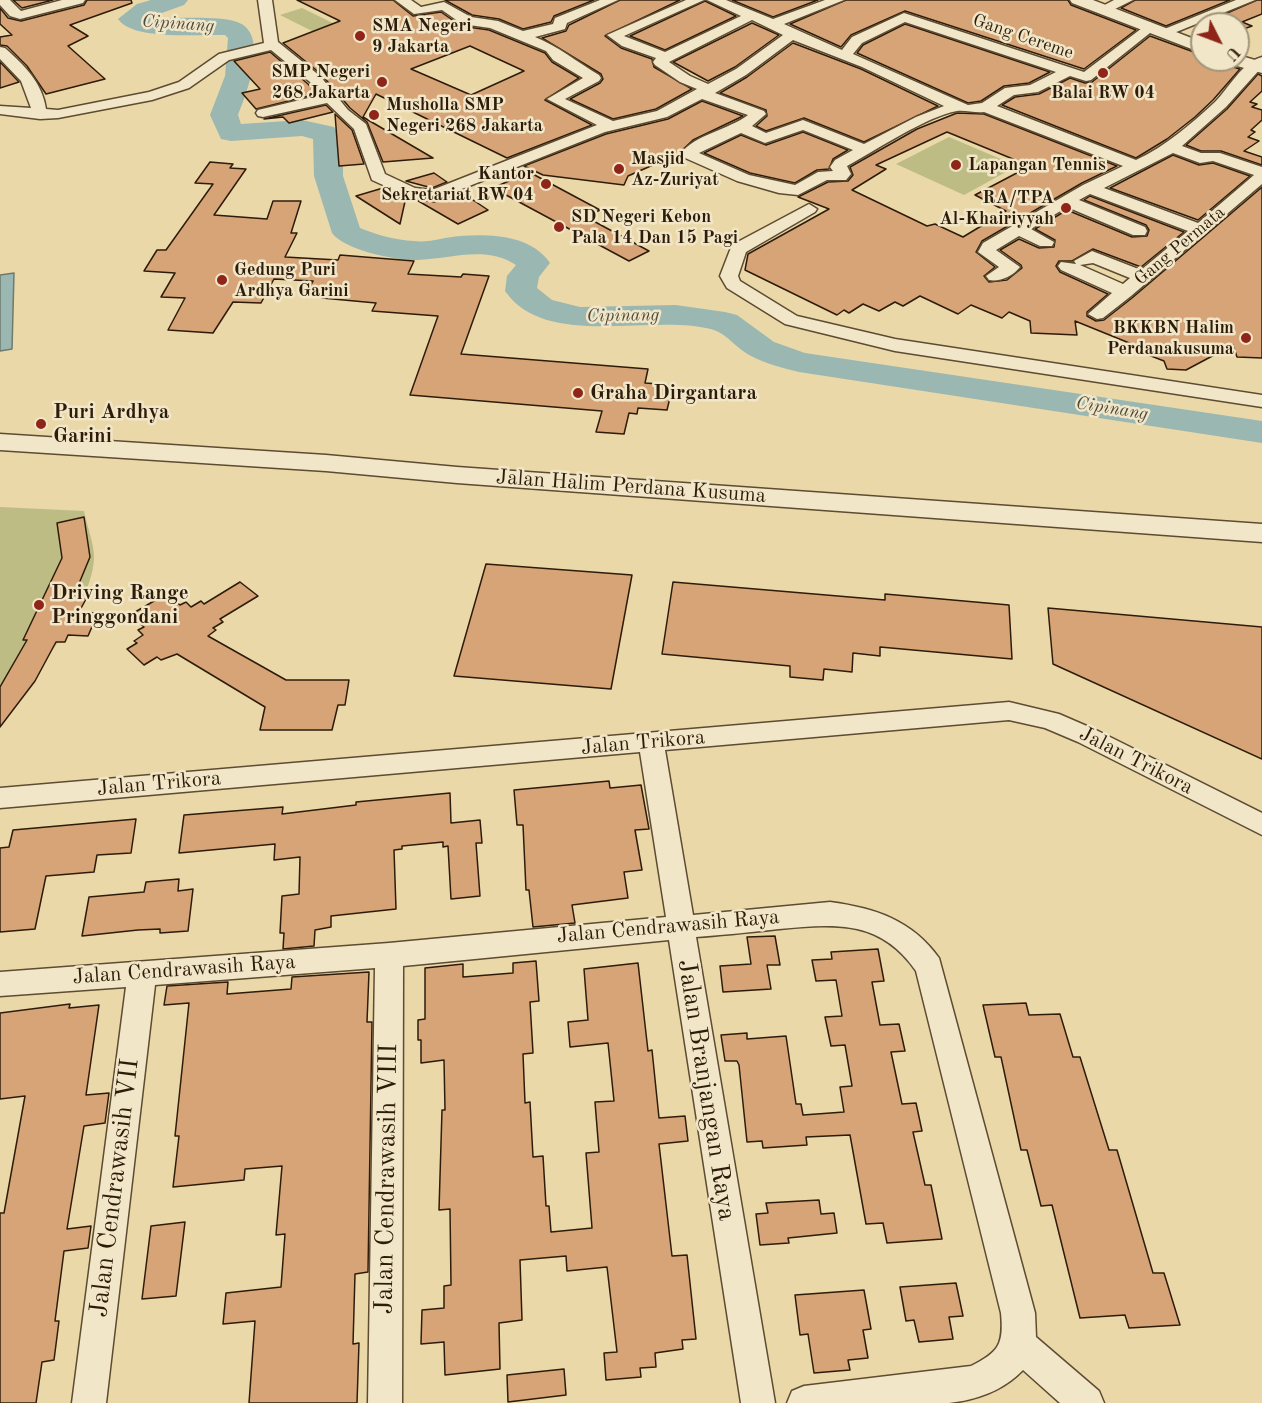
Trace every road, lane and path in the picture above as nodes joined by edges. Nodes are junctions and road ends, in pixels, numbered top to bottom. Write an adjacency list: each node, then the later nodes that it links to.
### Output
1 (3, 0): 2 (street)
2 (78, 0)
3 (265, 0): 21 (street)
4 (402, 0): 18 (street)
5 (611, 0): 18 (street)
6 (697, 0): 14 (street)
7 (714, 0): 13 (street)
8 (837, 0): 15 (street)
9 (1078, 0): 12 (street)
10 (1126, 0): 12 (street)
11 (1248, 0): 16 (street, Gang Cereme)
12 (1104, 9): 16 (street)
13 (753, 15): 15 (street); 19 (street)
14 (655, 16): 19 (street); 24 (street)
15 (773, 24): 17 (street)
16 (1157, 29): 20 (street); 26 (street, Gang Cereme)
17 (793, 34): 23 (street); 27 (street)
18 (525, 35): 34 (street)
19 (699, 39): 24 (street)
20 (1190, 43)
21 (270, 46): 28 (street); 33 (street)
22 (0, 51): 33 (street)
23 (845, 55): 26 (street, Gang Cereme); 29 (street)
24 (667, 57): 27 (street)
25 (1259, 65): 36 (street)
26 (1067, 72): 30 (street)
27 (707, 92): 34 (street); 35 (street)
28 (329, 98): 32 (street); 34 (street)
29 (957, 106): 30 (street); 37 (street)
30 (986, 106): 38 (street)
31 (0, 110): 33 (street)
32 (262, 113)
33 (40, 115)
34 (611, 126)
35 (741, 126): 37 (street); 37 (street)
36 (1172, 147): 38 (street); 39 (street)
37 (865, 150)
38 (1134, 165): 40 (street)
39 (1262, 174): 44 (street, Gang Permata)
40 (1089, 188): 41 (street); 44 (street)
41 (1066, 201): 43 (street); 45 (street)
42 (809, 209): 51 (street)
43 (1018, 230): 46 (street); 47 (street)
44 (1200, 230): 48 (street, Gang Permata)
45 (1139, 231)
46 (1046, 242)
47 (995, 276)
48 (1143, 277): 49 (street, Gang Permata); 49 (street)
49 (1125, 292): 50 (street, Gang Permata)
50 (1097, 314)
51 (1189, 385): 52 (street); 53 (street)
52 (1262, 391)
53 (1262, 400)
54 (0, 426): 56 (street, Jalan Halim Perdana Kusuma)
55 (0, 442): 57 (street, Jalan Halim Perdana Kusuma)
56 (1262, 512)
57 (1262, 533)
58 (651, 742): 59 (street, Jalan Trikora); 60 (street, Jalan Trikora); 61 (street, Jalan Branjangan Raya)
59 (0, 798)
60 (1262, 825)
61 (679, 925): 62 (street, Jalan Cendrawasih Raya); 65 (street, Jalan Cendrawasih Raya); 68 (street, Jalan Branjangan Raya)
62 (389, 954): 63 (street, Jalan Cendrawasih Raya); 67 (street, Jalan Cendrawasih VIII)
63 (142, 974): 64 (street, Jalan Cendrawasih Raya); 66 (street, Jalan Cendrawasih VII)
64 (0, 984)
65 (1019, 1345): 69 (street); 70 (street)
66 (89, 1403)
67 (385, 1403)
68 (758, 1403)
69 (804, 1403)
70 (1087, 1403)

